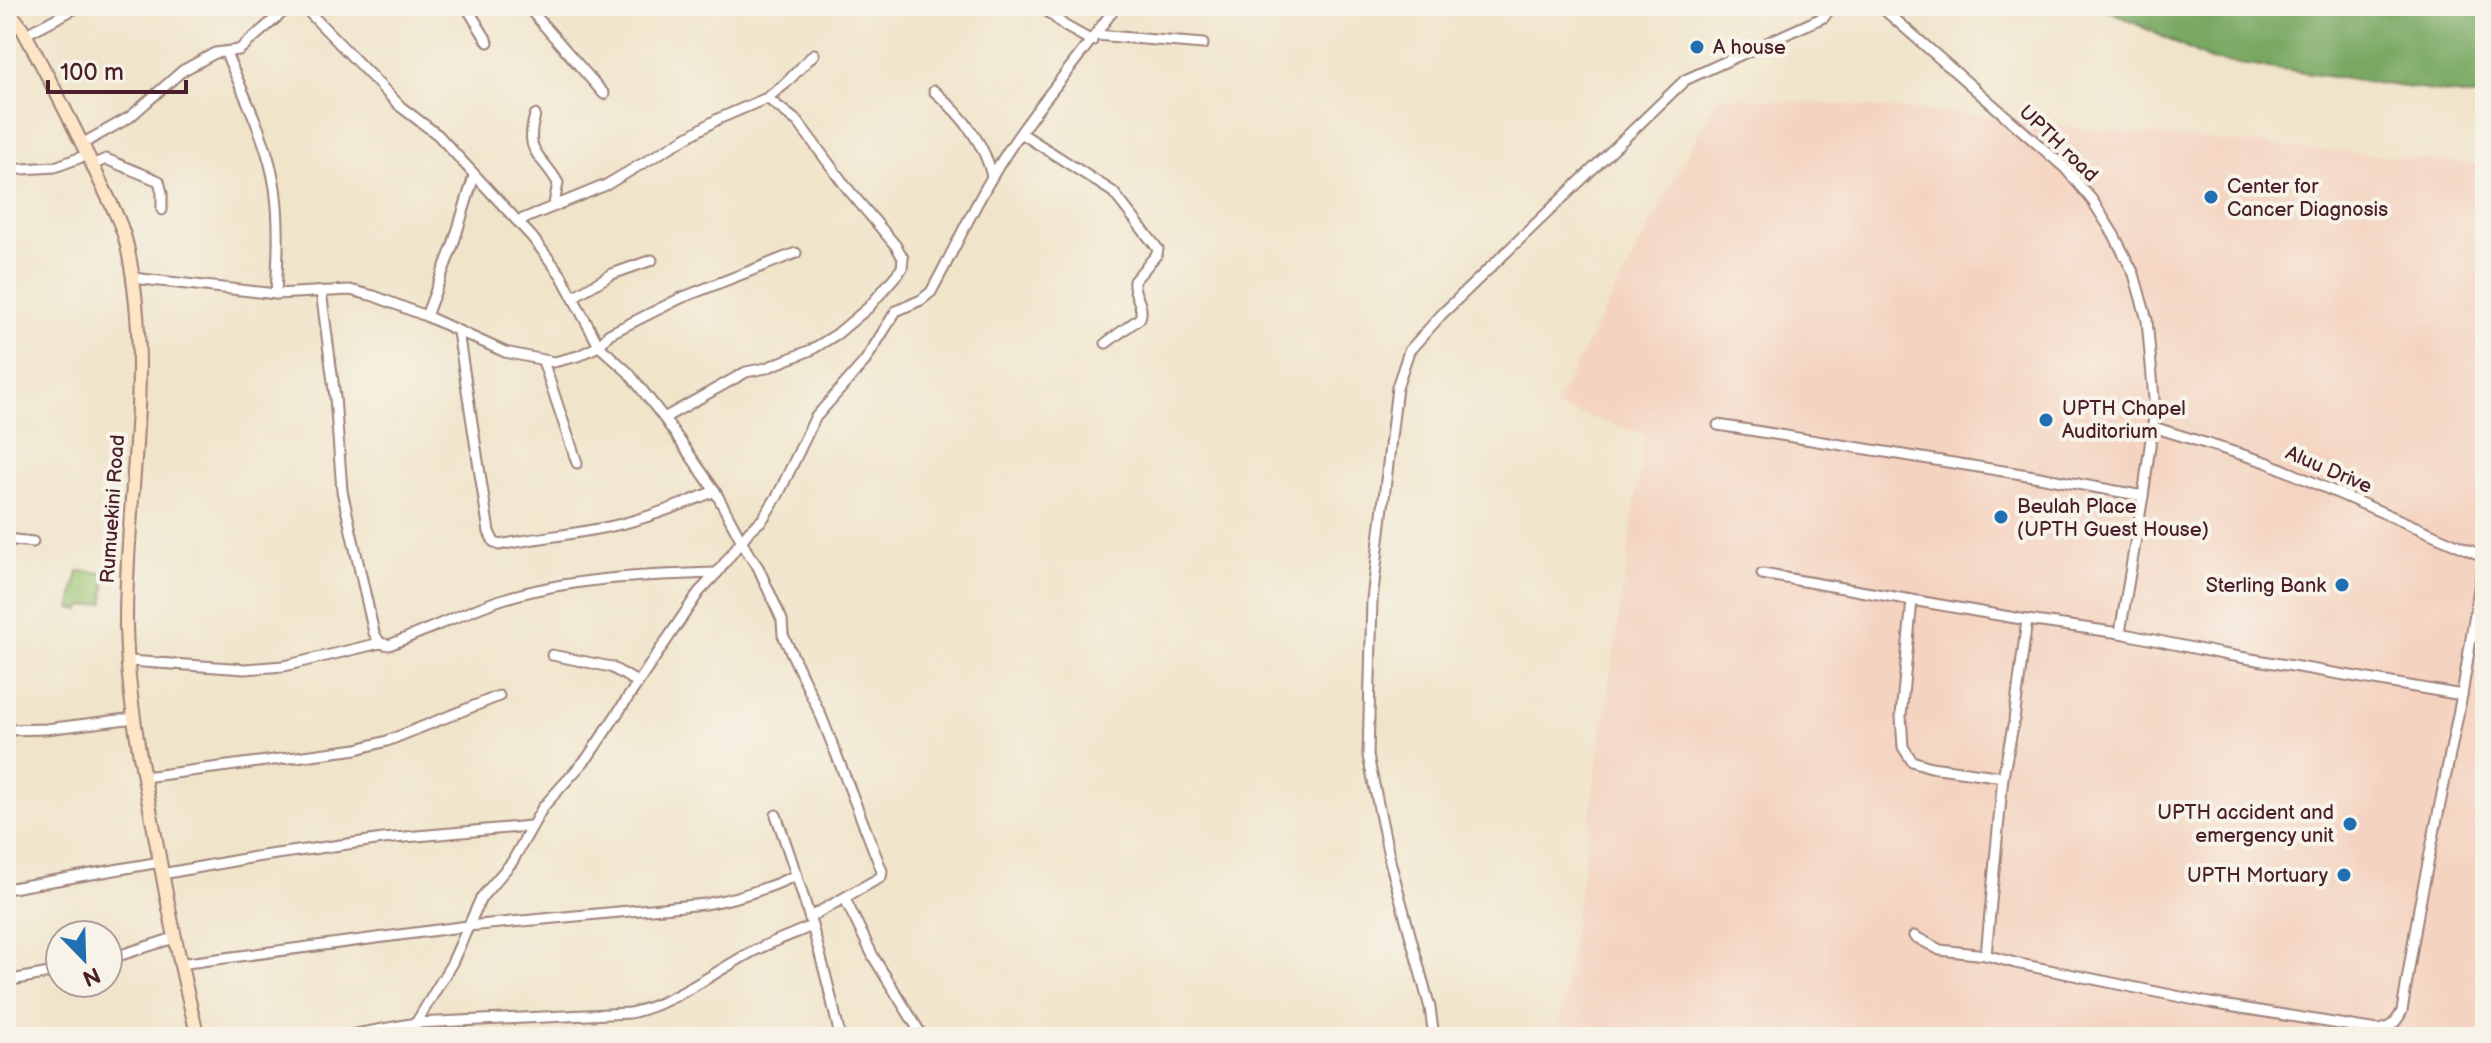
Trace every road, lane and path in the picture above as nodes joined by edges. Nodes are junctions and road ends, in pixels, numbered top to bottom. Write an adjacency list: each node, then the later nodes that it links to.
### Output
1 (80, 6): 11 (street)
2 (290, 6): 15 (street)
3 (303, 6): 24 (street)
4 (466, 6): 13 (street)
5 (527, 6): 18 (street)
6 (1041, 6): 12 (street)
7 (1116, 6): 12 (street)
8 (1832, 6): 86 (street)
9 (1880, 6): 42 (street, UPTH road)
10 (6, 7): 11 (street, Rumuekini Road)
11 (26, 34): 22 (street, Rumuekini Road)
12 (1094, 38): 14 (street); 21 (street)
13 (488, 42)
14 (1203, 44)
15 (226, 53): 22 (street); 33 (street)
16 (814, 54): 19 (street)
17 (934, 91): 25 (street)
18 (604, 94)
19 (767, 98): 26 (street); 40 (street)
20 (535, 115): 26 (street)
21 (1021, 133): 25 (street); 37 (street)
22 (87, 155): 23 (street); 27 (street); 31 (street, Rumuekini Road)
23 (6, 170)
24 (474, 176): 28 (street); 35 (street)
25 (992, 176): 47 (street)
26 (554, 204): 28 (street)
27 (162, 210)
28 (518, 221): 34 (street)
29 (796, 253): 38 (street)
30 (652, 260): 34 (street)
31 (133, 278): 33 (street); 57 (street, Rumuekini Road)
32 (321, 291): 33 (street); 35 (street); 55 (street)
33 (276, 294)
34 (573, 297): 38 (street)
35 (426, 316): 36 (street)
36 (458, 332): 39 (street); 44 (street)
37 (1106, 343)
38 (599, 346): 39 (street); 40 (street)
39 (543, 361): 43 (street)
40 (664, 418): 44 (street)
41 (1718, 425): 45 (street)
42 (2153, 427): 45 (street, UPTH road); 49 (street, Aluu Drive)
43 (577, 463)
44 (715, 491): 47 (street)
45 (2143, 496): 54 (street, UPTH road)
46 (6, 539): 48 (street)
47 (742, 541): 50 (street); 70 (street)
48 (33, 542)
49 (2484, 557): 59 (street)
50 (717, 573): 55 (street); 58 (street)
51 (1762, 574): 52 (street)
52 (1912, 600): 53 (street); 64 (street)
53 (2027, 620): 54 (street); 64 (street)
54 (2120, 633): 59 (street)
55 (380, 643): 57 (street)
56 (552, 655): 58 (street)
57 (129, 661): 61 (street, Rumuekini Road)
58 (637, 682): 66 (street)
59 (2462, 695): 76 (street)
60 (499, 696): 63 (street)
61 (135, 718): 62 (street); 63 (street, Rumuekini Road)
62 (6, 730)
63 (144, 777): 67 (street, Rumuekini Road)
64 (2003, 777): 76 (street)
65 (776, 815): 68 (street)
66 (531, 826): 67 (street); 72 (street)
67 (161, 868): 69 (street); 74 (street, Rumuekini Road)
68 (797, 875): 71 (street); 72 (street)
69 (6, 889)
70 (845, 899): 71 (street); 85 (street)
71 (811, 921): 80 (street); 84 (street)
72 (468, 926): 77 (street); 80 (street)
73 (1914, 936): 76 (street)
74 (174, 938): 75 (street); 77 (street, Rumuekini Road)
75 (124, 954)
76 (1986, 955)
77 (179, 964): 81 (street, Rumuekini Road)
78 (44, 974): 79 (street)
79 (6, 981)
80 (416, 1023): 83 (street)
81 (197, 1033): 82 (street)
82 (174, 1037)
83 (340, 1037)
84 (840, 1037)
85 (923, 1037)
86 (1434, 1037)

